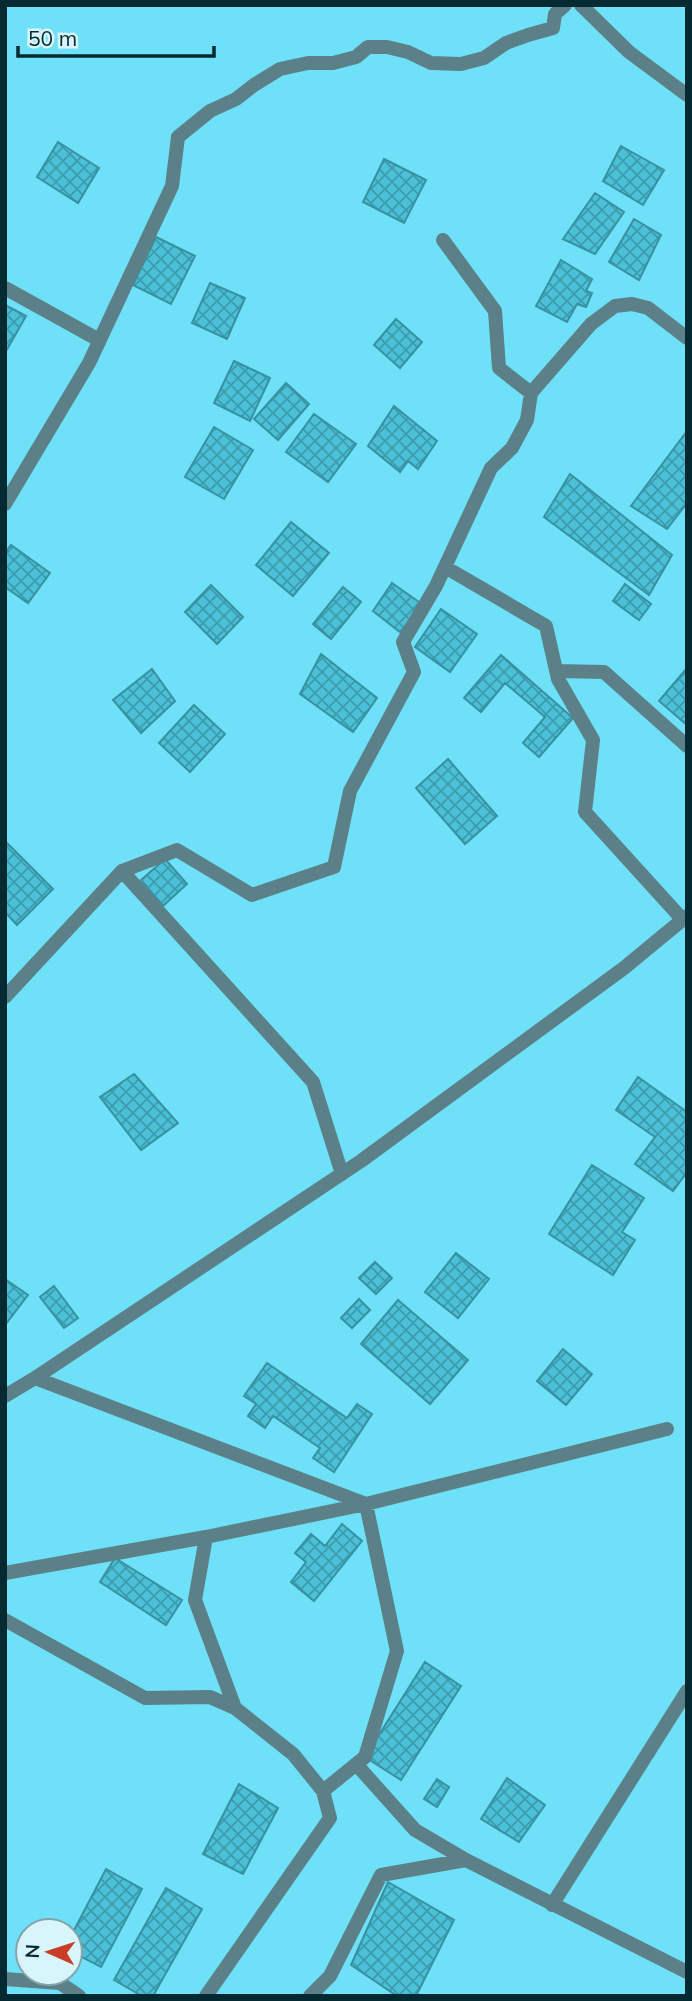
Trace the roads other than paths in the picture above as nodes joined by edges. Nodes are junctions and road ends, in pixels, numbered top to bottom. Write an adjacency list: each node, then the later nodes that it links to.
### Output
1 (565, 5): 7 (street)
2 (581, 5): 3 (street)
3 (687, 95)
4 (443, 240): 8 (street)
5 (5, 288): 7 (street)
6 (687, 338): 8 (street)
7 (99, 340): 9 (street)
8 (531, 393): 10 (street)
9 (5, 504)
10 (445, 567): 11 (street); 13 (street)
11 (556, 671): 12 (street); 14 (street)
12 (687, 746)
13 (122, 871): 15 (street); 16 (street)
14 (685, 918): 16 (street)
15 (5, 997)
16 (342, 1174): 17 (street)
17 (36, 1378): 18 (street); 20 (street)
18 (5, 1396)
19 (667, 1429): 20 (street)
20 (366, 1504): 21 (street); 26 (street)
21 (206, 1537): 22 (street); 25 (street)
22 (5, 1573)
23 (5, 1620): 25 (street)
24 (687, 1691): 29 (street)
25 (234, 1708): 27 (street)
26 (356, 1763): 27 (street); 28 (street)
27 (323, 1791): 31 (street)
28 (466, 1860): 29 (street); 32 (street)
29 (552, 1905): 30 (street)
30 (687, 1972)
31 (206, 1996)
32 (310, 1996)

